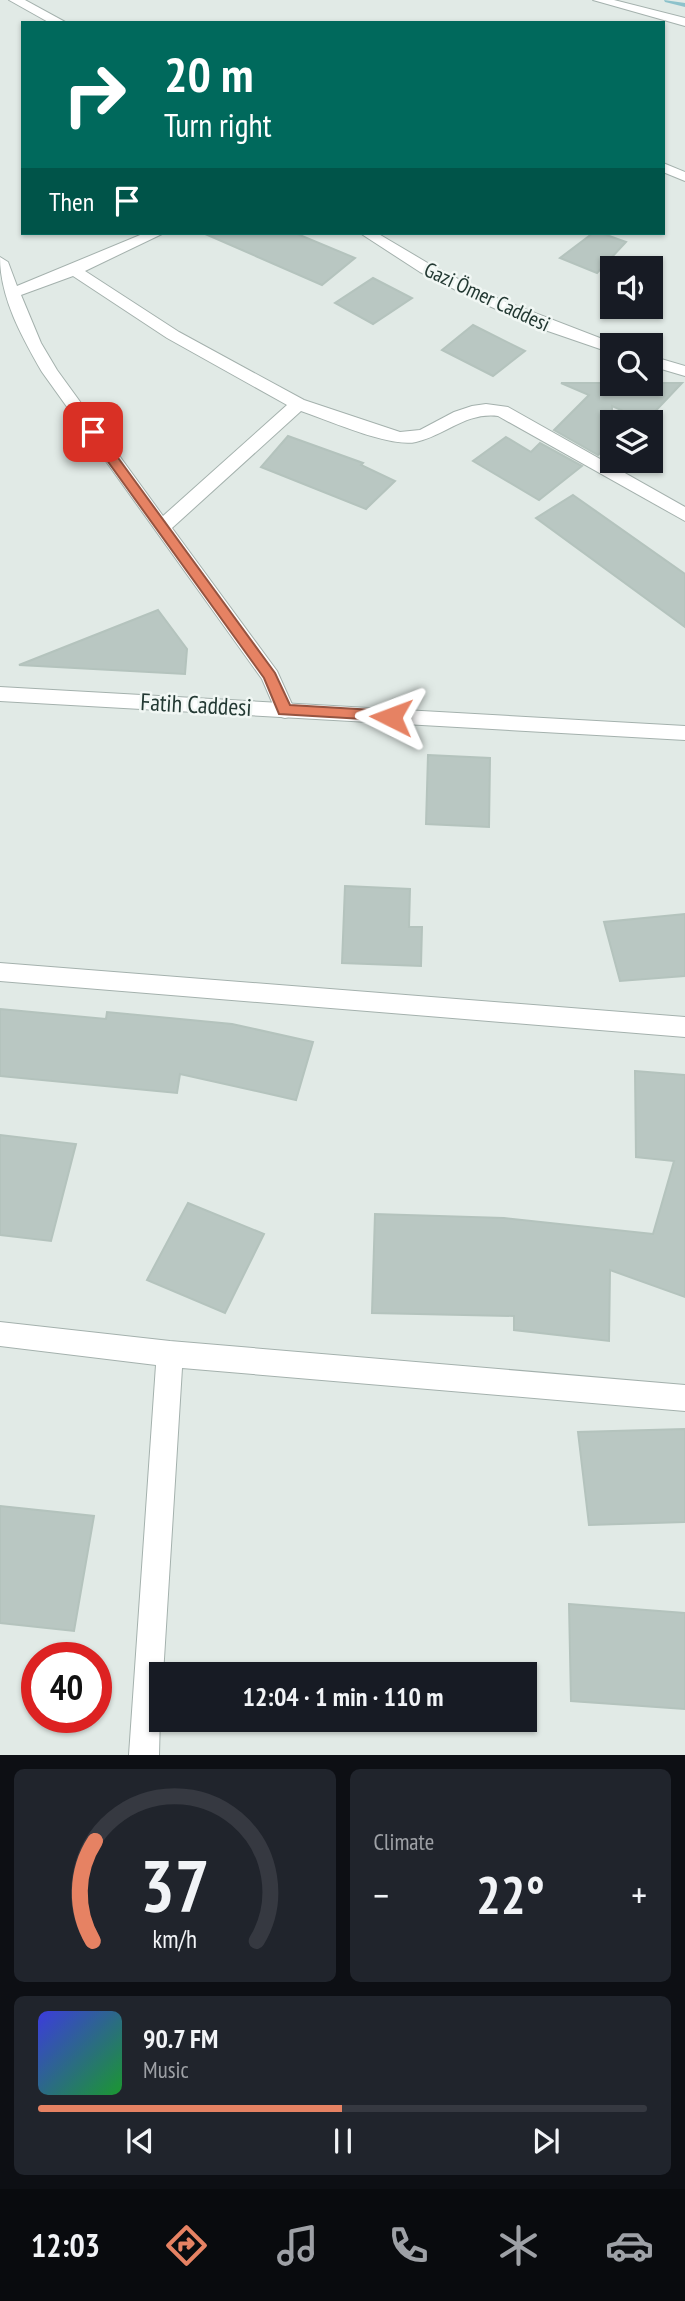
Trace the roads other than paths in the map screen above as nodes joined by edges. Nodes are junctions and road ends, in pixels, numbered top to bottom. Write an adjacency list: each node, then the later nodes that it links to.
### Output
1 (15, 0): 3 (street)
2 (599, 0): 4 (street)
3 (57, 21)
4 (685, 22)
5 (665, 168): 6 (street)
6 (685, 177)
7 (153, 235): 10 (street)
8 (370, 235): 12 (street, Gazi Ömer Caddesi)
9 (0, 262): 11 (street)
10 (74, 270): 11 (street); 15 (street)
11 (13, 293): 17 (street)
12 (600, 344)
13 (663, 364): 14 (street)
14 (685, 371)
15 (298, 404): 16 (street); 17 (street)
16 (685, 515)
17 (162, 527): 19 (street)
18 (0, 694): 19 (street, Fatih Caddesi)
19 (285, 710): 20 (street, Fatih Caddesi)
20 (685, 733)
21 (0, 972): 22 (street)
22 (685, 1027)
23 (0, 1334): 24 (street)
24 (170, 1354): 25 (street); 26 (street)
25 (685, 1398)
26 (144, 1755)

